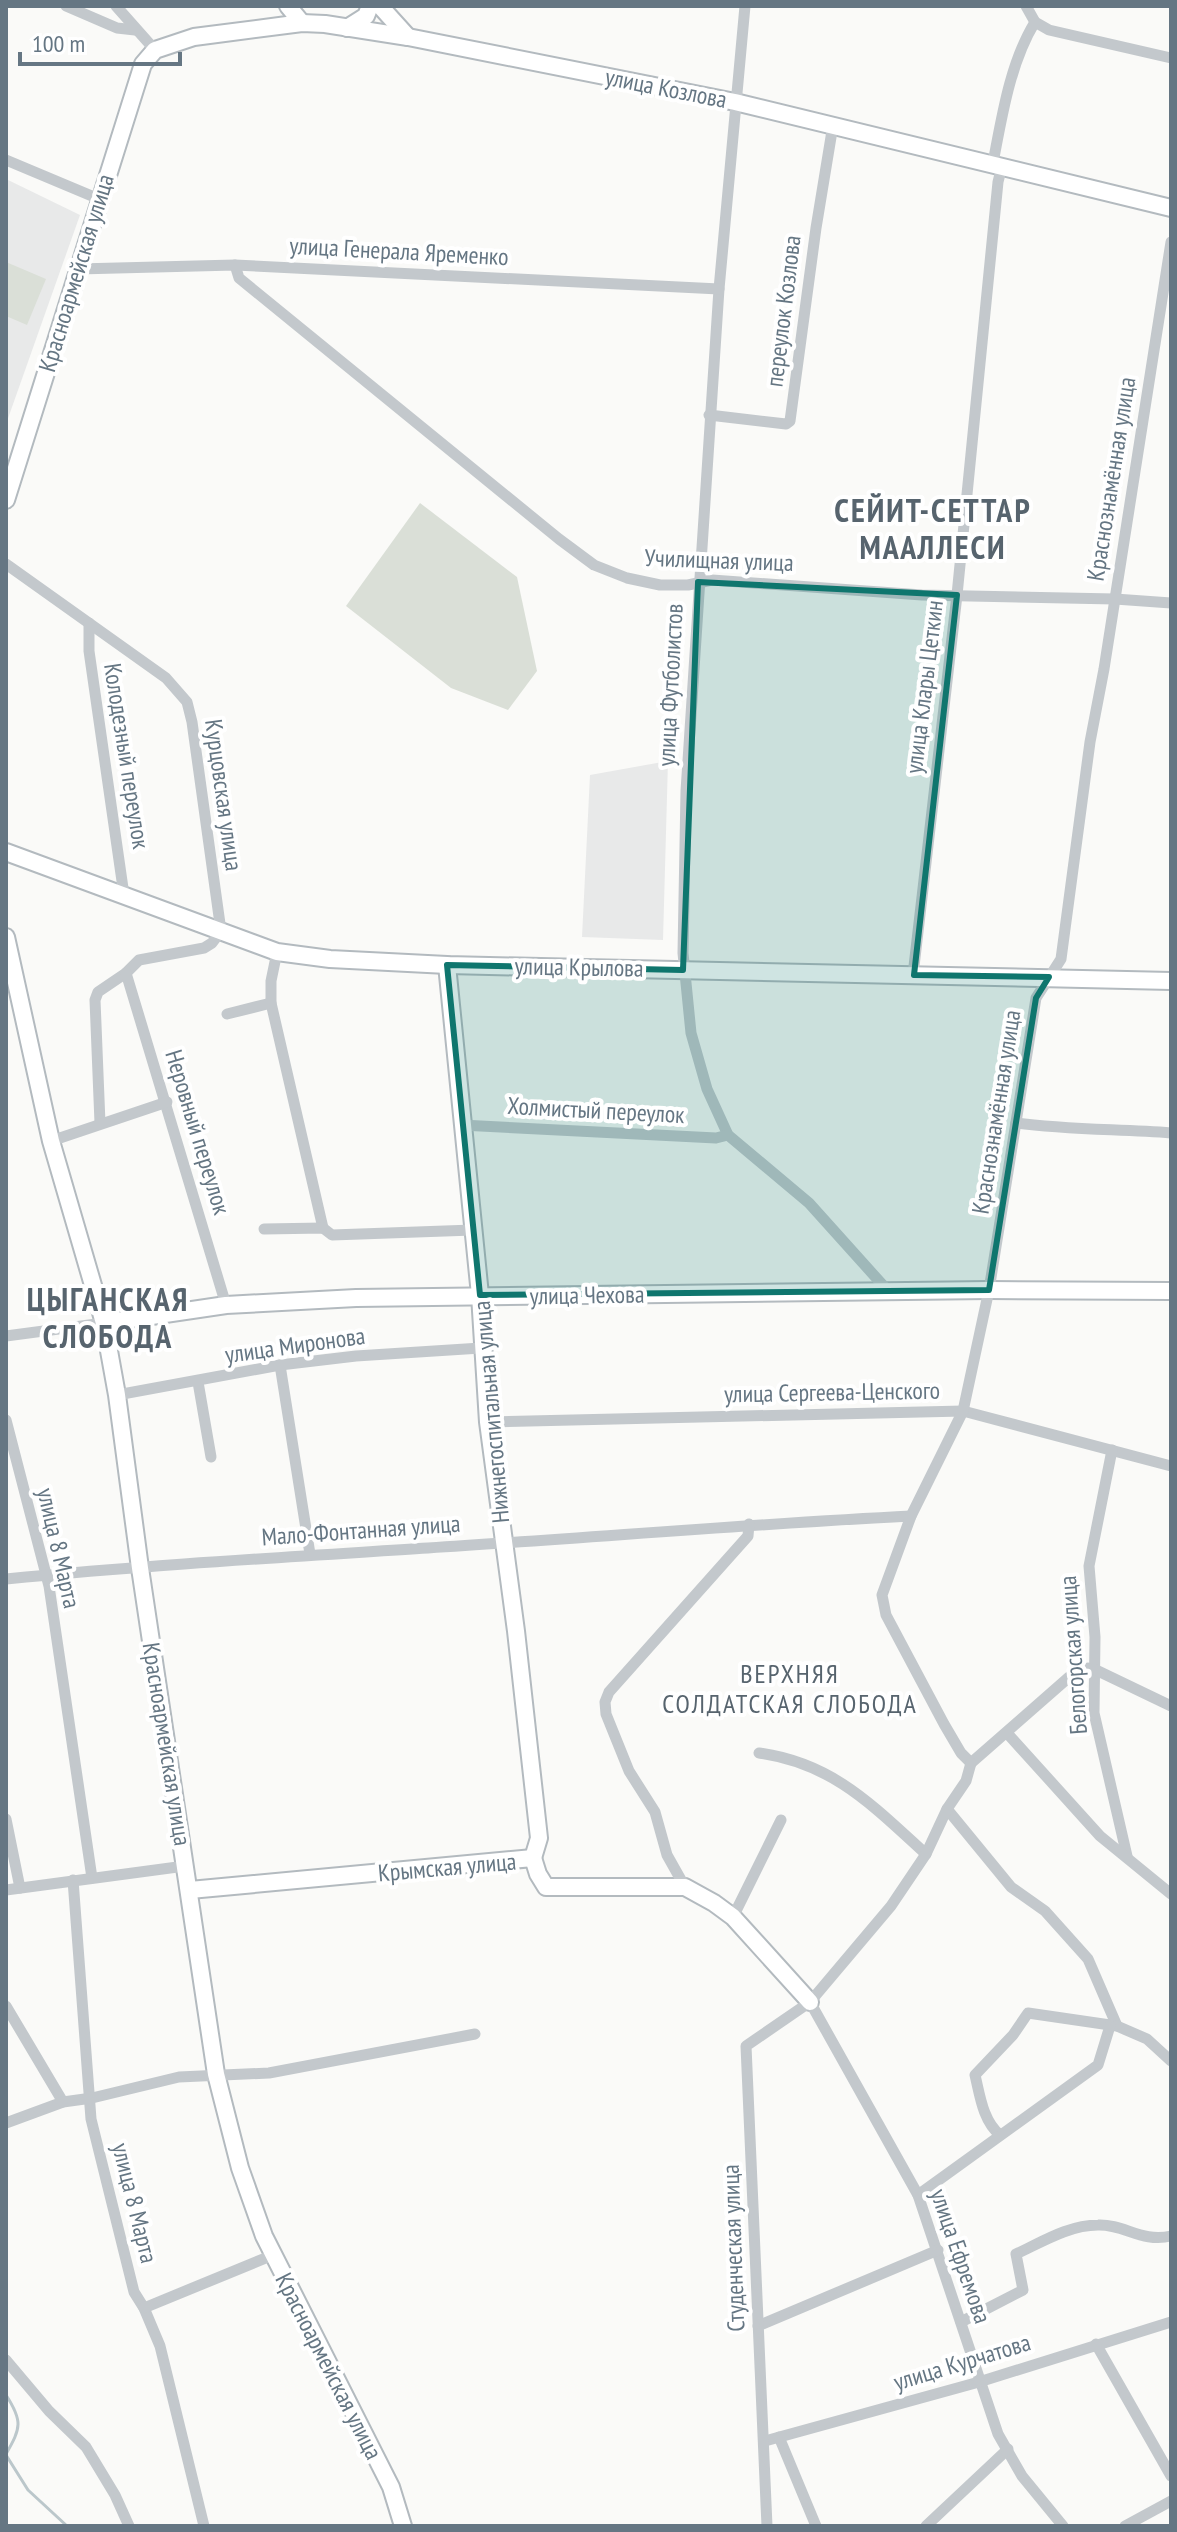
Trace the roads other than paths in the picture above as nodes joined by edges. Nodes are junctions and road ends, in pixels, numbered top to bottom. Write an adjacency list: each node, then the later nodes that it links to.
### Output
1 (66, 6): 11 (street)
2 (116, 6): 11 (street)
3 (288, 6): 9 (main road)
4 (370, 6): 10 (main road)
5 (380, 6): 12 (main road)
6 (745, 6): 15 (street, улица Футболистов)
7 (1026, 6): 8 (street)
8 (1035, 22): 14 (street); 18 (street, улица Клары Цеткин)
9 (302, 23): 10 (main road, улица Козлова); 13 (main road, улица Козлова)
10 (347, 28): 12 (main road, улица Козлова)
11 (135, 30): 13 (street)
12 (408, 37): 15 (main road, улица Козлова)
13 (155, 50): 19 (main road, Красноармейская улица)
14 (1171, 58)
15 (735, 102): 16 (main road, улица Козлова); 24 (street, улица Футболистов)
16 (833, 125): 18 (main road, улица Козлова); 25 (street, переулок Козлова)
17 (6, 160): 19 (street)
18 (997, 164): 20 (main road, улица Козлова); 29 (street, улица Клары Цеткин)
19 (99, 199): 23 (main road, Красноармейская улица)
20 (1171, 208)
21 (1171, 242): 30 (street, Краснознамённая улица)
22 (235, 265): 23 (street, улица Генерала Яременко); 24 (street, улица Генерала Яременко); 28 (street, Училищная улица)
23 (78, 269): 26 (main road, Красноармейская улица)
24 (719, 289): 25 (street, улица Футболистов)
25 (709, 415): 28 (street, улица Футболистов)
26 (6, 500)
27 (6, 564): 32 (street, Курцовская улица)
28 (698, 582): 29 (street, Училищная улица); 39 (street, улица Футболистов)
29 (957, 595): 30 (street, Училищная улица); 41 (street, улица Клары Цеткин)
30 (1115, 599): 31 (street, Училищная улица); 42 (street, Краснознамённая улица)
31 (1171, 603)
32 (89, 623): 34 (street, Колодезный переулок); 35 (street, Курцовская улица)
33 (6, 852): 34 (main road, улица Крылова)
34 (124, 895): 35 (main road, улица Крылова)
35 (221, 931): 37 (main road, улица Крылова); 40 (street)
36 (6, 937): 52 (main road, Красноармейская улица)
37 (277, 952): 38 (main road, улица Крылова); 44 (street)
38 (447, 965): 39 (main road, улица Крылова); 49 (main road, Нижнегоспитальная улица)
39 (685, 970): 41 (main road, улица Крылова); 51 (street, улица Футболистов)
40 (126, 973): 46 (street, Неровный переулок); 47 (street)
41 (913, 975): 42 (main road, улица Крылова)
42 (1049, 977): 43 (main road, улица Крылова); 48 (street, Краснознамённая улица)
43 (1171, 981)
44 (271, 1003): 45 (street); 53 (street)
45 (227, 1014)
46 (167, 1102): 47 (street); 60 (street, Неровный переулок)
47 (100, 1123): 52 (street)
48 (1016, 1123): 50 (street); 56 (street, Краснознамённая улица)
49 (461, 1125): 51 (street, Холмистый переулок); 55 (main road, Нижнегоспитальная улица)
50 (1171, 1133)
51 (728, 1135): 58 (street, улица Футболистов)
52 (51, 1141): 61 (main road, Красноармейская улица)
53 (323, 1228): 54 (street); 55 (street)
54 (264, 1229)
55 (473, 1230): 59 (main road, Нижнегоспитальная улица)
56 (989, 1290): 57 (main road, улица Чехова); 58 (main road, улица Чехова); 67 (street, Краснознамённая улица)
57 (1171, 1291)
58 (889, 1292): 59 (main road, улица Чехова)
59 (480, 1295): 60 (main road, улица Чехова); 63 (main road, Нижнегоспитальная улица)
60 (226, 1305): 61 (main road, улица Чехова)
61 (104, 1323): 62 (street, улица Чехова); 66 (main road, Красноармейская улица)
62 (6, 1336)
63 (481, 1348): 64 (street, улица Миронова); 69 (main road, Нижнегоспитальная улица)
64 (280, 1365): 65 (street, улица Миронова); 76 (street)
65 (198, 1382): 66 (street, улица Миронова); 71 (street)
66 (117, 1395): 77 (main road, Красноармейская улица)
67 (963, 1411): 69 (street, улица Сергеева-Ценского); 70 (street, улица Сергеева-Ценского); 73 (street, Краснознамённая улица)
68 (6, 1420): 78 (street, улица 8 Марта)
69 (488, 1422): 75 (main road, Нижнегоспитальная улица)
70 (1112, 1450): 72 (street, улица Сергеева-Ценского); 80 (street, Белогорская улица)
71 (211, 1457)
72 (1171, 1466)
73 (911, 1516): 74 (street, Мало-Фонтанная улица); 84 (street, Краснознамённая улица)
74 (749, 1524): 75 (street, Мало-Фонтанная улица); 94 (street)
75 (503, 1541): 76 (street, Мало-Фонтанная улица); 90 (main road, Нижнегоспитальная улица)
76 (310, 1554): 77 (street, Мало-Фонтанная улица)
77 (140, 1568): 78 (street, Мало-Фонтанная улица); 91 (main road, Красноармейская улица)
78 (44, 1575): 79 (street, Мало-Фонтанная улица); 92 (street, улица 8 Марта)
79 (6, 1579)
80 (1096, 1670): 81 (street); 82 (street); 89 (street, Белогорская улица)
81 (1171, 1706)
82 (1007, 1733): 84 (street); 89 (street)
83 (759, 1753): 88 (street)
84 (971, 1763): 85 (street)
85 (947, 1809): 88 (street); 102 (street)
86 (6, 1819): 95 (street)
87 (781, 1820): 99 (street)
88 (926, 1854): 100 (street)
89 (1127, 1856): 98 (street)
90 (533, 1858): 94 (main road, Крымская улица); 97 (main road, Крымская улица)
91 (185, 1866): 92 (street); 97 (main road, Красноармейская улица)
92 (92, 1878): 93 (street)
93 (73, 1880): 95 (street); 106 (street, улица 8 Марта)
94 (685, 1887): 99 (main road)
95 (20, 1888): 96 (street)
96 (6, 1890)
97 (190, 1890): 105 (main road, Красноармейская улица)
98 (1171, 1894)
99 (733, 1917): 100 (main road)
100 (810, 2002): 110 (street, улица Ефремова); 117 (street, Студенческая улица)
101 (6, 2006): 107 (street)
102 (1114, 2026): 104 (street); 109 (street); 109 (street)
103 (475, 2034): 105 (street)
104 (1171, 2061)
105 (216, 2074): 106 (street); 113 (main road, Красноармейская улица)
106 (92, 2098): 107 (street); 114 (street, улица 8 Марта)
107 (63, 2102): 108 (street)
108 (6, 2123)
109 (1000, 2135): 110 (street)
110 (918, 2195): 112 (street, улица Ефремова)
111 (1171, 2236): 115 (street)
112 (938, 2250): 115 (street, улица Ефремова); 117 (street)
113 (273, 2255): 114 (street); 128 (main road, Красноармейская улица)
114 (144, 2308): 127 (street, улица 8 Марта)
115 (961, 2322): 120 (street, улица Ефремова)
116 (1171, 2322): 118 (street, улица Курчатова)
117 (758, 2326): 122 (street, Студенческая улица)
118 (1096, 2344): 120 (street, улица Курчатова); 124 (street)
119 (6, 2360): 126 (street)
120 (979, 2382): 121 (street, улица Курчатова); 123 (street, улица Ефремова)
121 (779, 2437): 122 (street, улица Курчатова); 130 (street)
122 (765, 2441): 129 (street, Студенческая улица)
123 (1008, 2449): 131 (street); 132 (street, улица Ефремова)
124 (1171, 2476)
125 (1171, 2501): 133 (street)
126 (129, 2526)
127 (204, 2526)
128 (403, 2526)
129 (767, 2526)
130 (816, 2526)
131 (926, 2526)
132 (1063, 2526)
133 (1125, 2526)

